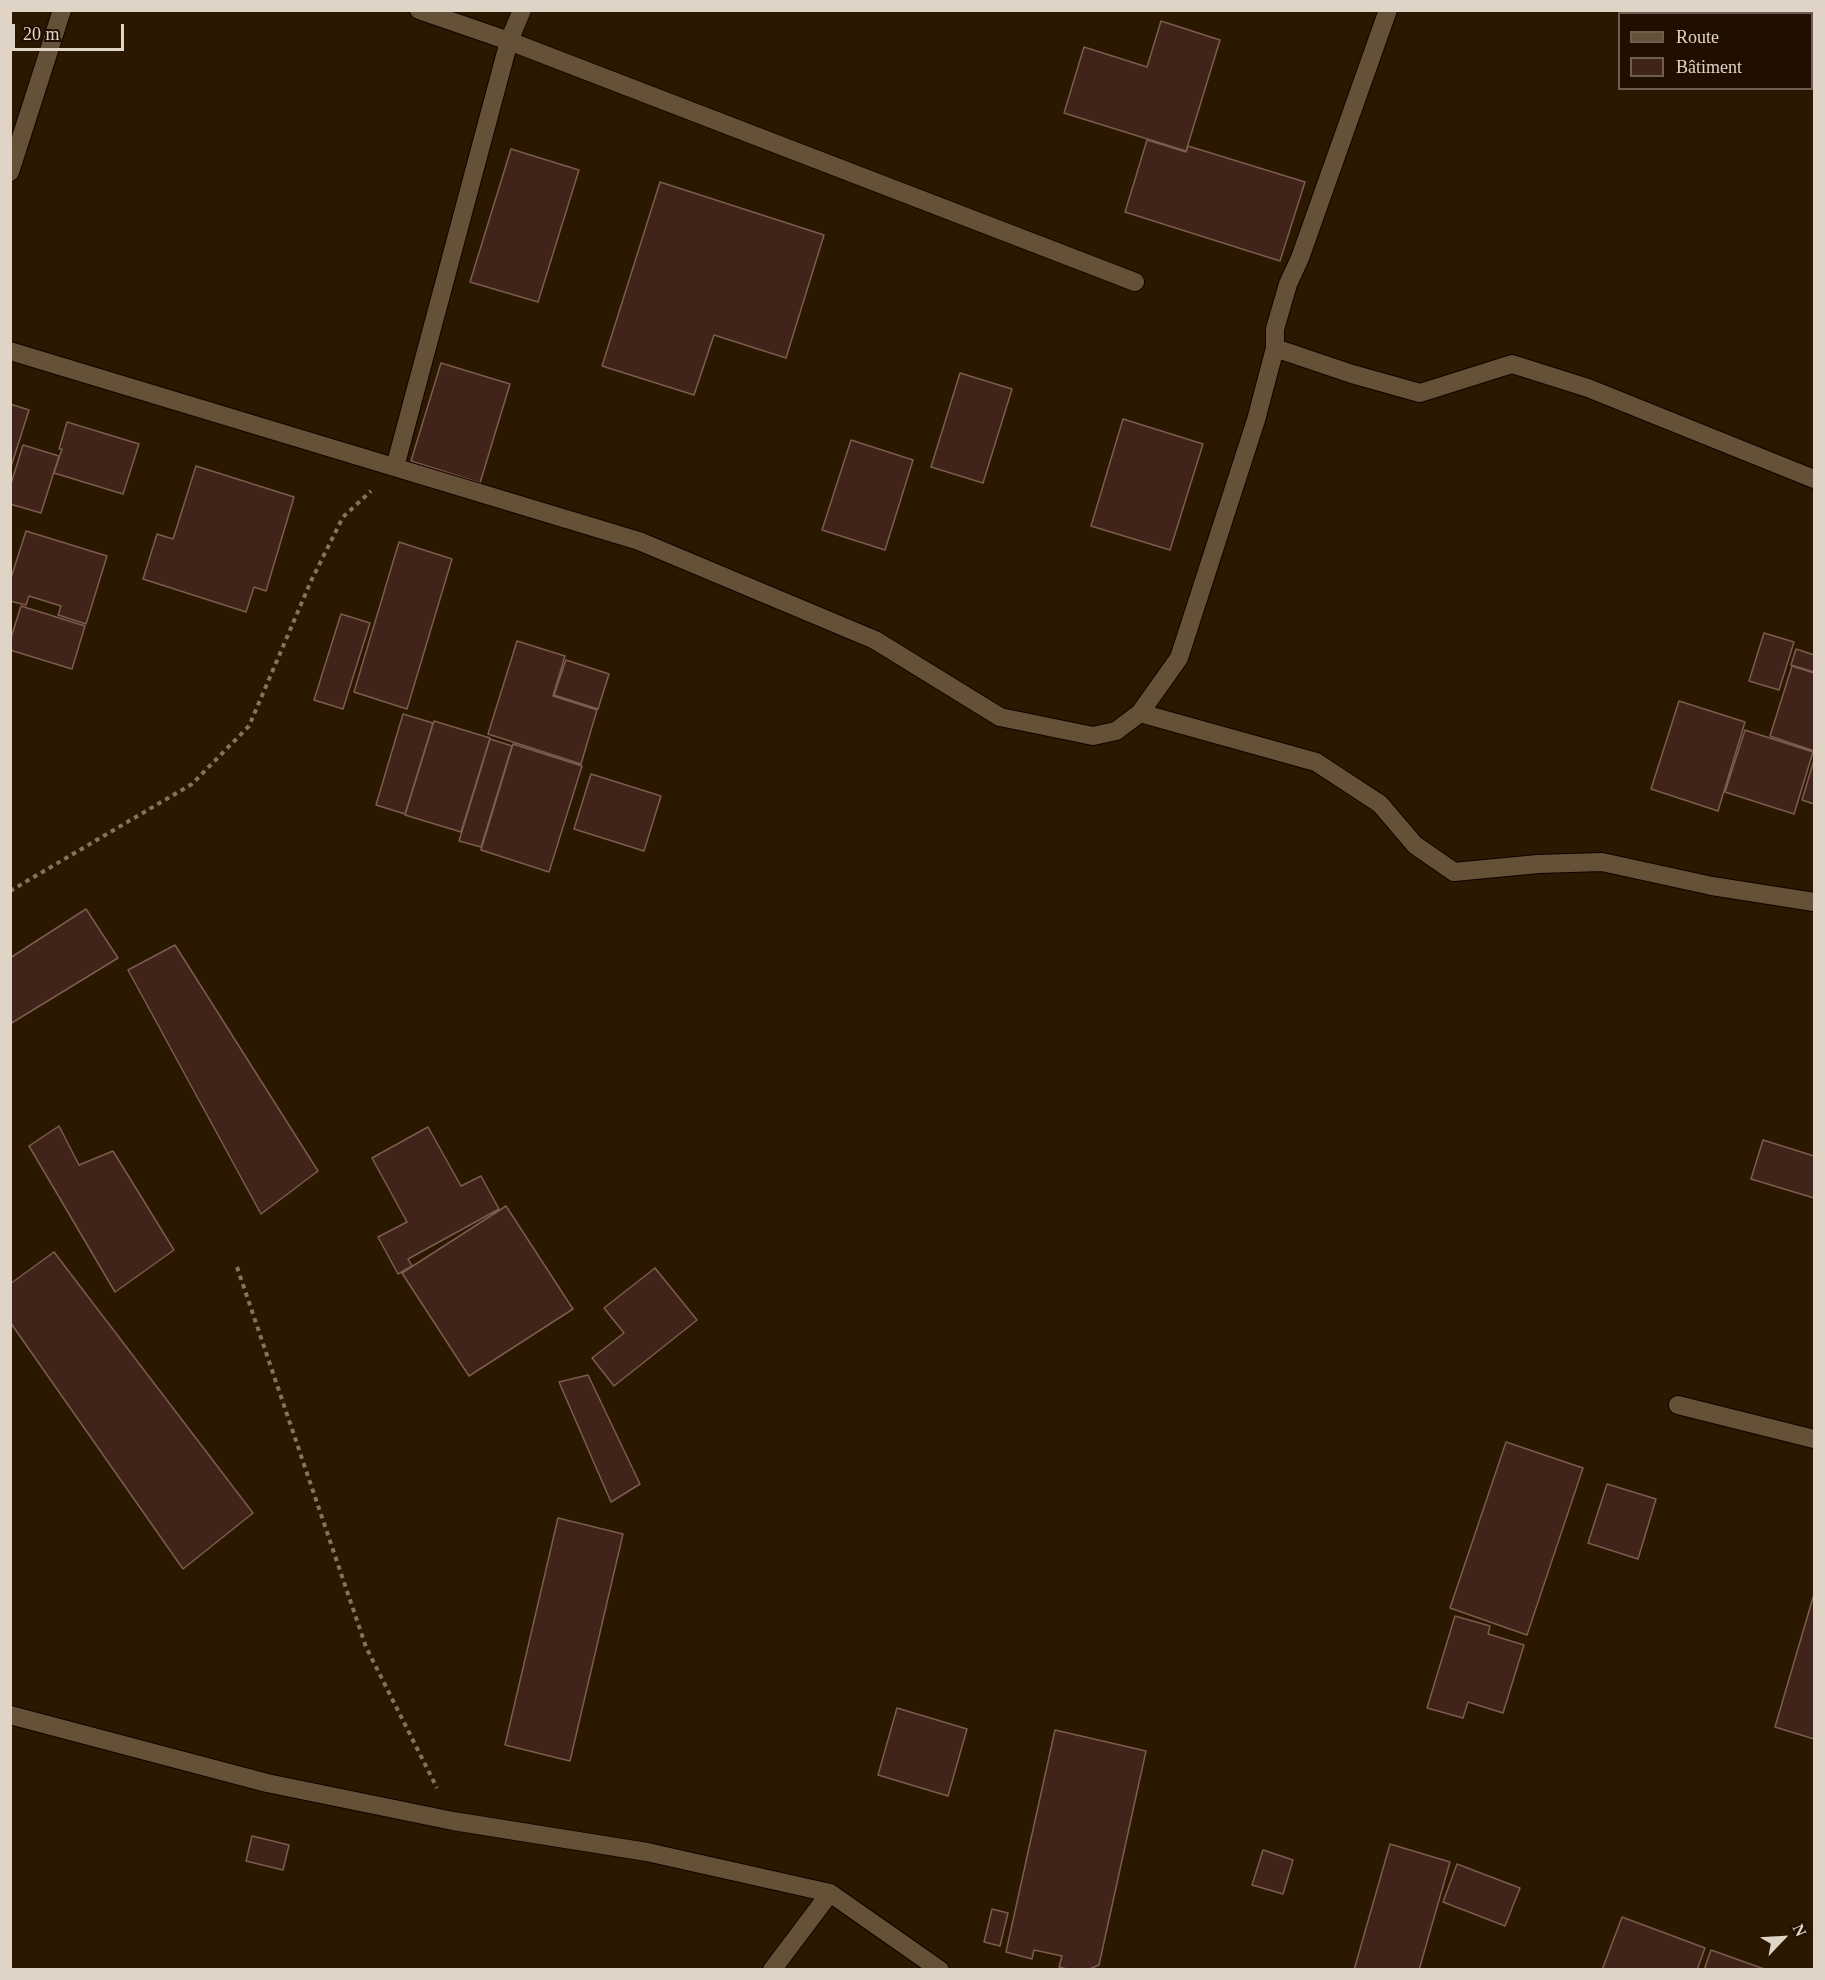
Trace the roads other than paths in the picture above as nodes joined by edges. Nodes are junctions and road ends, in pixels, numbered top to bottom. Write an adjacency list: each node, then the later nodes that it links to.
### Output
1 (62, 10): 6 (street)
2 (419, 10): 5 (street)
3 (522, 10): 5 (street)
4 (1388, 10): 8 (street)
5 (509, 41): 7 (street); 10 (street)
6 (10, 172)
7 (1135, 282)
8 (1275, 348): 11 (street); 12 (street)
9 (10, 351): 10 (street)
10 (395, 467): 12 (street)
11 (1815, 479)
12 (1140, 713): 13 (street)
13 (1815, 902)
14 (1678, 1405): 15 (street)
15 (1815, 1438)
16 (10, 1715): 17 (street)
17 (830, 1893): 18 (street); 19 (street)
18 (772, 1970)
19 (940, 1970)

